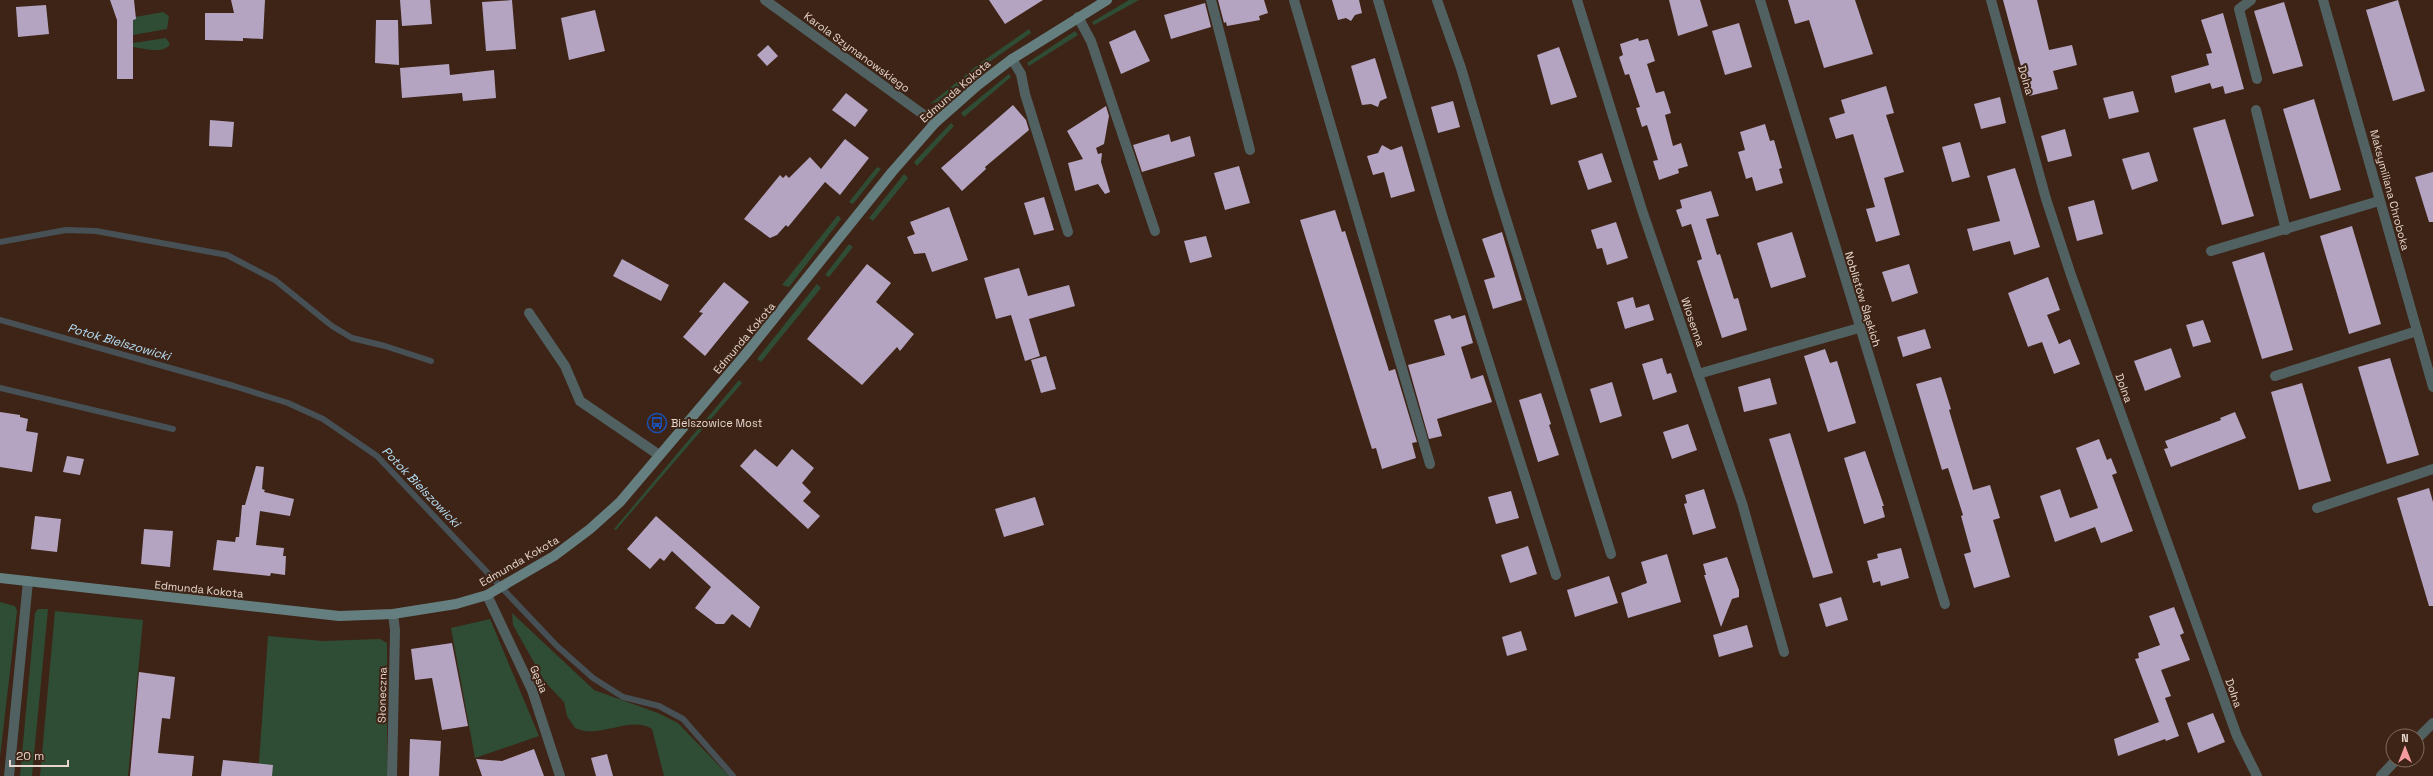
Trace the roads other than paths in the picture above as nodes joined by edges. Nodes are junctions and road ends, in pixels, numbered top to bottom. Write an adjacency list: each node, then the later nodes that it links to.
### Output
1 (765, 0): 16 (street, Karola Szymanowskiego)
2 (1107, 0): 12 (street, Edmunda Kokota)
3 (1211, 0): 17 (street)
4 (1294, 0): 30 (street)
5 (1378, 0): 34 (street)
6 (1437, 0): 33 (street)
7 (1577, 0): 26 (street, Wiosenna)
8 (1760, 0): 24 (street, Noblistów Śląskich)
9 (1991, 0): 47 (street, Dolna)
10 (2251, 0): 14 (street)
11 (2323, 0): 18 (street, Maksymiliana Chroboka)
12 (1078, 17): 13 (street, Edmunda Kokota); 21 (street)
13 (1012, 59): 16 (street, Edmunda Kokota); 20 (street)
14 (2258, 79)
15 (2256, 110): 19 (street)
16 (935, 123): 29 (street, Edmunda Kokota)
17 (1250, 150)
18 (2379, 201): 19 (street); 25 (street, Maksymiliana Chroboka)
19 (2286, 230): 22 (street)
20 (1068, 232)
21 (1155, 232)
22 (2211, 251)
23 (529, 313): 29 (street)
24 (1859, 328): 26 (street); 38 (street, Noblistów Śląskich)
25 (2417, 331): 27 (street); 28 (street, Maksymiliana Chroboka)
26 (1698, 374): 40 (street, Wiosenna)
27 (2275, 376)
28 (2433, 387)
29 (659, 455): 37 (street, Edmunda Kokota)
30 (1430, 464)
31 (2433, 469): 32 (street)
32 (2317, 508)
33 (1611, 554)
34 (1556, 575)
35 (0, 578): 36 (street, Edmunda Kokota)
36 (28, 581): 39 (street, Edmunda Kokota); 44 (street)
37 (489, 594): 39 (street, Edmunda Kokota); 46 (street, Gęsia)
38 (1945, 604)
39 (393, 614): 45 (street, Słoneczna)
40 (1784, 652)
41 (2433, 723): 42 (street)
42 (2425, 731)
43 (2388, 768): 48 (street)
44 (9, 776)
45 (392, 776)
46 (560, 776)
47 (2257, 776)
48 (2381, 776)

